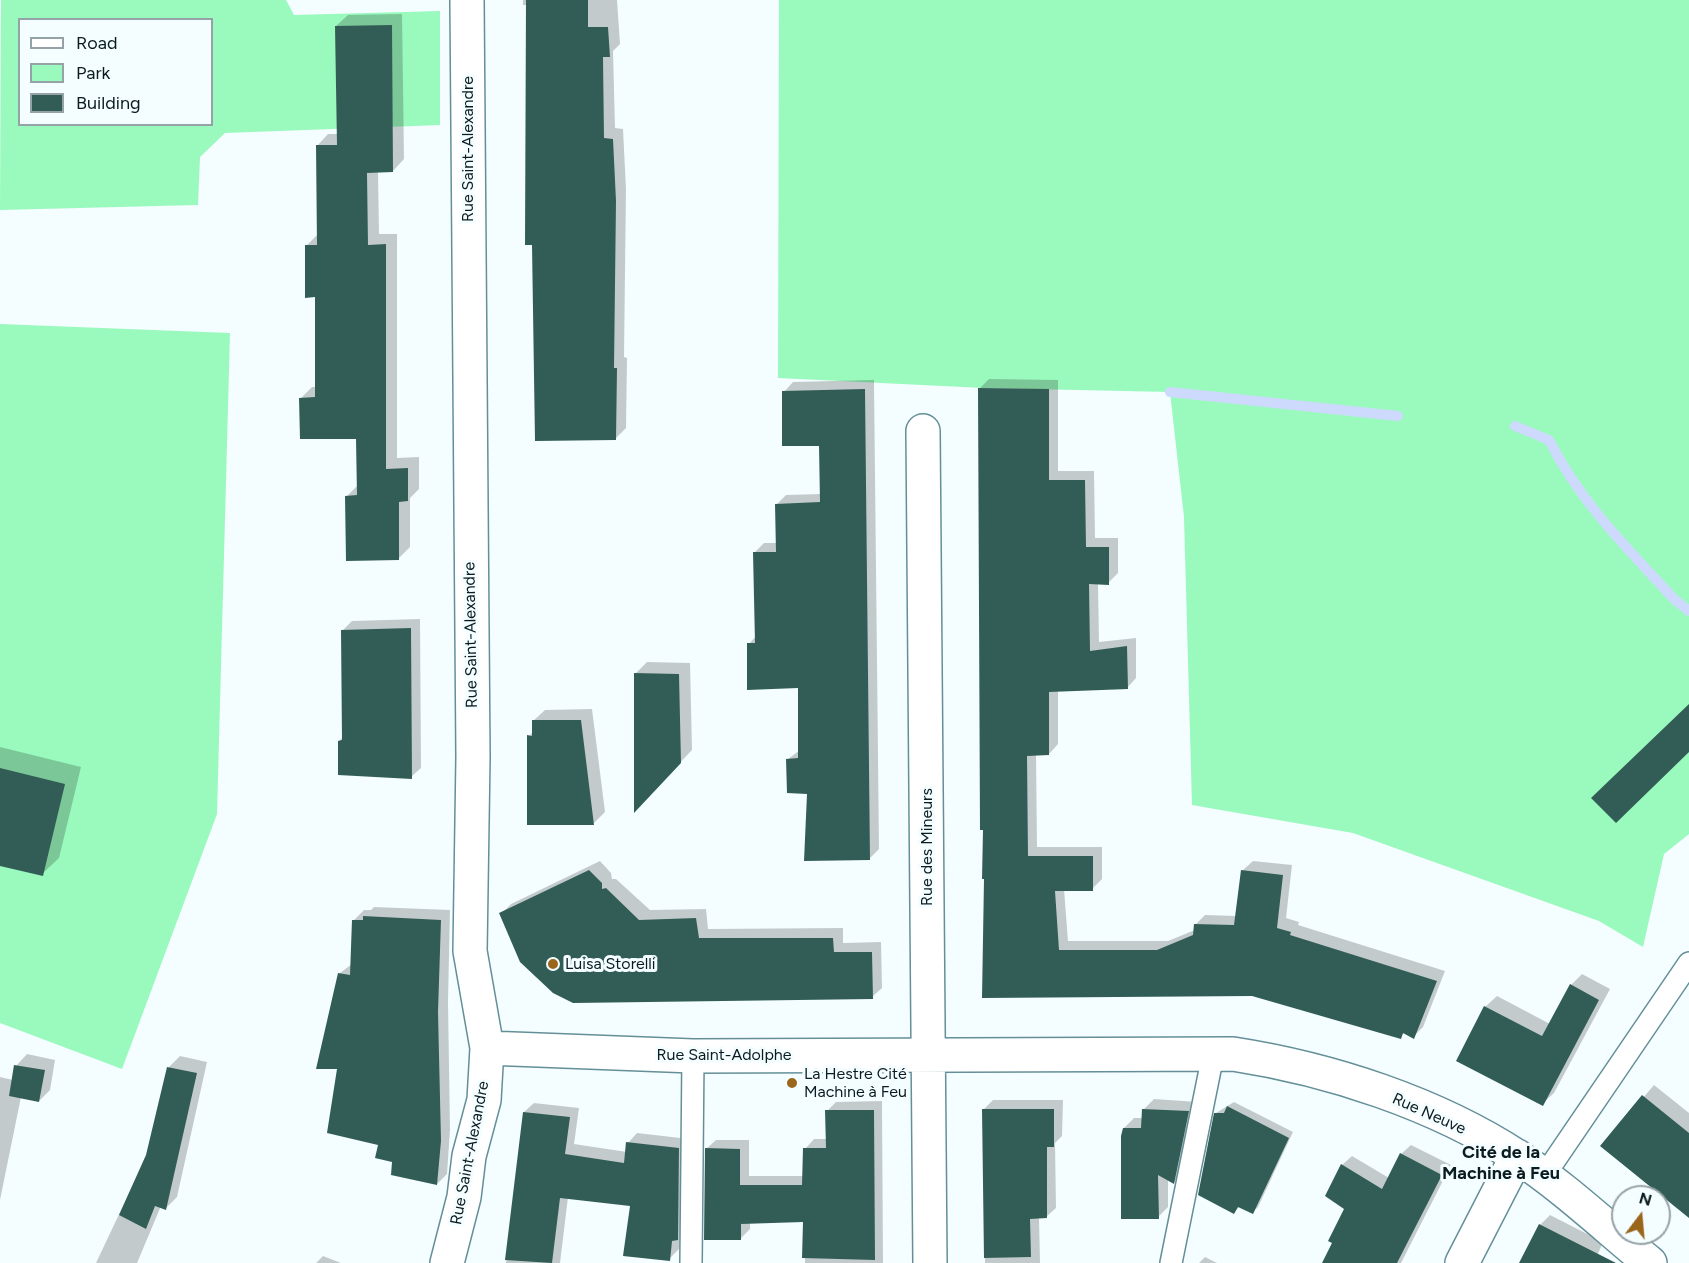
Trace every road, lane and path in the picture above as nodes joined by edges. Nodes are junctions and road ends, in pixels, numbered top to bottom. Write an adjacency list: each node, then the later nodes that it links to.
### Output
1 (467, 0): 4 (street, Rue Saint-Alexandre)
2 (923, 431): 5 (street, Rue des Mineurs)
3 (1689, 963): 9 (lane)
4 (487, 1048): 7 (street, Rue Saint-Adolphe); 10 (street, Rue Saint-Alexandre)
5 (929, 1054): 6 (street, Rue Saint-Adolphe); 7 (street, Rue Saint-Adolphe); 12 (street, Rue des Mineurs)
6 (1214, 1055): 8 (street, Rue Neuve); 13 (lane)
7 (693, 1056): 11 (lane)
8 (1517, 1156): 9 (street, Rue Neuve); 14 (street)
9 (1544, 1176): 15 (street, Rue Neuve)
10 (447, 1263)
11 (691, 1263)
12 (930, 1263)
13 (1171, 1263)
14 (1462, 1263)
15 (1650, 1263)

